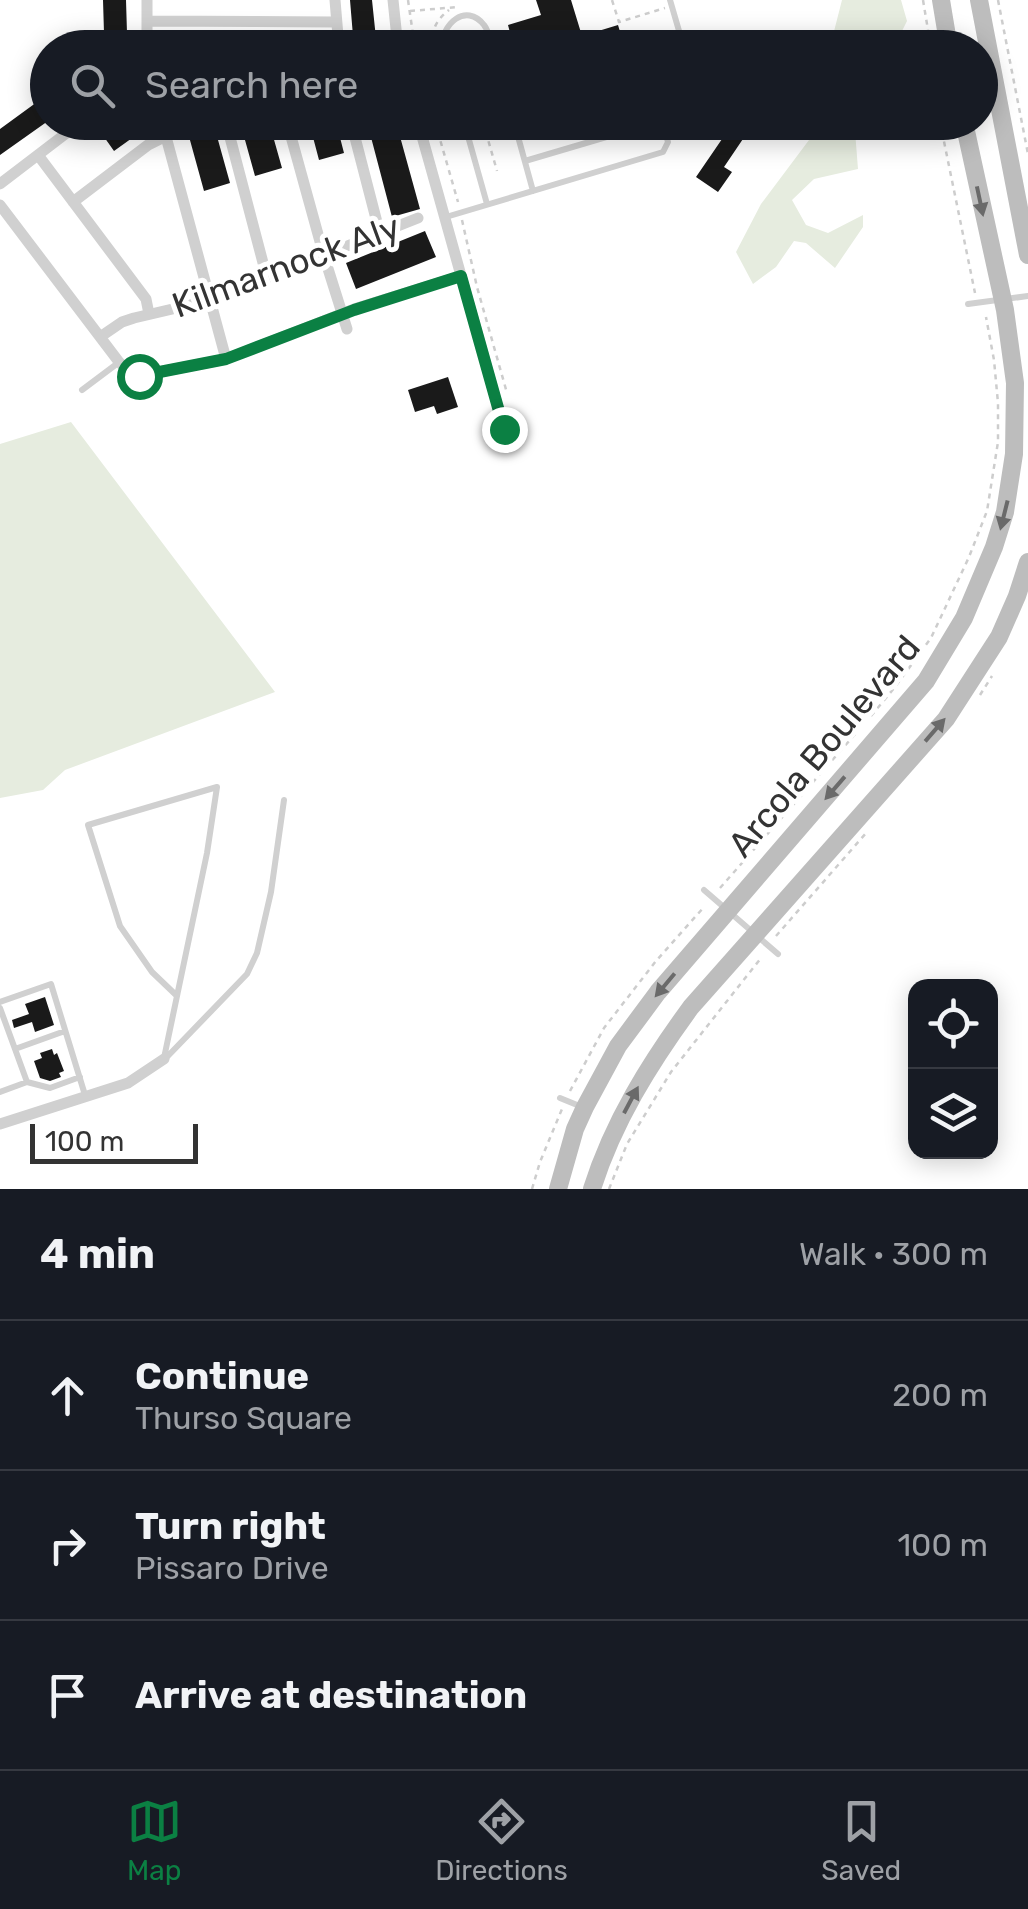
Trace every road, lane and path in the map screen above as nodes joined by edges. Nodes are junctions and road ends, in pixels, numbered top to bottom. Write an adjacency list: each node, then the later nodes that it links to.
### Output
1 (147, 0): 11 (street)
2 (335, 0): 12 (street)
3 (392, 0): 15 (street)
4 (408, 0): 16 (path)
5 (612, 0): 10 (path)
6 (923, 0): 20 (path)
7 (941, 0): 21 (main road)
8 (979, 0): 22 (main road)
9 (998, 0): 39 (path)
10 (671, 3): 19 (lane)
11 (147, 21): 12 (street); 13 (street)
12 (336, 22): 14 (street)
13 (147, 30)
14 (337, 30)
15 (396, 30)
16 (412, 30)
17 (445, 30): 18 (lane)
18 (486, 30)
19 (679, 30)
20 (928, 30)
21 (946, 30)
22 (985, 30)
23 (998, 99): 53 (main road)
24 (58, 140): 40 (street)
25 (158, 140): 45 (street)
26 (167, 140): 58 (street)
27 (231, 140): 55 (street)
28 (292, 140): 52 (street)
29 (356, 140): 51 (street)
30 (423, 140): 49 (street)
31 (440, 140): 48 (path)
32 (469, 140): 46 (lane)
33 (488, 140): 42 (path)
34 (519, 140): 41 (lane)
35 (598, 140): 41 (lane)
36 (667, 140): 44 (lane)
37 (944, 140): 56 (path)
38 (968, 140): 59 (main road, Arcola Boulevard, one-way to 59)
39 (1028, 154)
40 (38, 155): 43 (street); 45 (street)
41 (525, 161): 44 (lane)
42 (497, 171)
43 (0, 184)
44 (533, 191): 46 (lane)
45 (73, 202): 61 (street)
46 (488, 204): 48 (lane)
47 (0, 205): 65 (street)
48 (460, 212): 49 (lane); 69 (path)
49 (446, 217): 54 (street)
50 (418, 218): 51 (street, Kilmarnock Aly)
51 (380, 234): 52 (street, Kilmarnock Aly)
52 (324, 256): 55 (street, Kilmarnock Aly); 62 (street)
53 (1028, 256)
54 (461, 276): 62 (street); 70 (street)
55 (267, 278): 58 (street, Kilmarnock Aly)
56 (975, 293)
57 (1028, 296): 59 (lane)
58 (211, 300): 61 (street, Kilmarnock Aly); 66 (street)
59 (1003, 300): 60 (lane); 78 (main road, Arcola Boulevard, one-way to 78)
60 (968, 304)
61 (149, 314): 65 (street, Kilmarnock Aly)
62 (342, 314): 64 (street); 66 (street)
63 (986, 317): 72 (path)
64 (347, 329)
65 (100, 337): 67 (street)
66 (226, 359): 67 (street)
67 (119, 362): 68 (lane)
68 (82, 390)
69 (507, 392)
70 (504, 429)
71 (1028, 562): 79 (main road, Arcola Boulevard, one-way to 71)
72 (870, 716)
73 (857, 732): 75 (path)
74 (284, 800): 86 (lane)
75 (720, 888)
76 (704, 890): 78 (lane)
77 (704, 907): 90 (path)
78 (728, 911): 79 (lane); 93 (main road, Arcola Boulevard, one-way to 93)
79 (756, 935): 80 (lane); 98 (main road, Arcola Boulevard, one-way to 79)
80 (778, 954)
81 (761, 958): 99 (path)
82 (176, 995): 82 (lane); 86 (lane)
83 (0, 1005): 84 (lane); 85 (lane)
84 (65, 1031): 85 (lane); 87 (lane)
85 (14, 1049): 88 (lane)
86 (164, 1060): 91 (street)
87 (80, 1077): 88 (lane); 91 (lane)
88 (27, 1082): 89 (lane)
89 (0, 1092)
90 (570, 1092)
91 (85, 1096): 95 (street)
92 (560, 1098): 93 (lane)
93 (584, 1108): 97 (main road, Arcola Boulevard)
94 (562, 1109): 96 (path)
95 (0, 1124)
96 (532, 1189)
97 (558, 1189)
98 (592, 1189)
99 (609, 1189)

